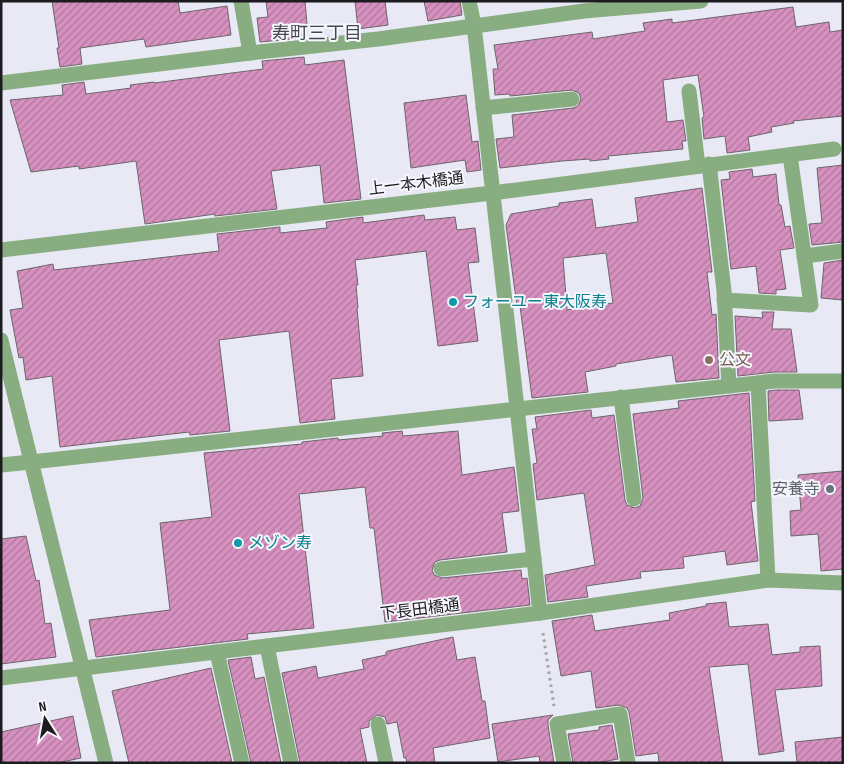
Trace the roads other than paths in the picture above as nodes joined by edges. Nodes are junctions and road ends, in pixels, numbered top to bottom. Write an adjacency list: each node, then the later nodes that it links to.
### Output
1 (241, 1): 6 (street)
2 (469, 1): 5 (street)
3 (701, 1): 4 (street)
4 (660, 3): 5 (street)
5 (474, 25): 6 (street); 10 (street)
6 (250, 53): 7 (street)
7 (1, 83)
8 (689, 91): 13 (street)
9 (572, 99): 10 (street)
10 (483, 108): 14 (street)
11 (834, 149): 12 (street, 上一本木橋通)
12 (790, 155): 13 (street, 上一本木橋通); 17 (street)
13 (704, 165): 14 (street, 上一本木橋通); 18 (street)
14 (492, 193): 15 (street, 上一本木橋通); 24 (street)
15 (1, 250)
16 (843, 251): 17 (street)
17 (804, 256): 18 (street)
18 (724, 300): 22 (street)
19 (1, 340): 25 (street)
20 (843, 381): 21 (street)
21 (758, 383): 22 (street); 30 (street)
22 (729, 386): 23 (street)
23 (621, 397): 24 (street); 27 (street)
24 (517, 408): 25 (street); 28 (street)
25 (31, 462): 26 (street); 35 (street)
26 (1, 465)
27 (634, 499)
28 (534, 560): 29 (street); 32 (street)
29 (441, 569)
30 (768, 580): 31 (street, 下長田橋通); 32 (street, 下長田橋通)
31 (843, 583)
32 (540, 613): 33 (street, 下長田橋通)
33 (267, 646): 34 (street, 下長田橋通); 40 (street)
34 (217, 652): 35 (street, 下長田橋通); 39 (street)
35 (83, 668): 36 (street, 下長田橋通); 38 (street)
36 (1, 678)
37 (378, 724): 41 (street)
38 (106, 763)
39 (242, 763)
40 (291, 763)
41 (386, 763)
42 (564, 763): 43 (street)
43 (628, 763)

